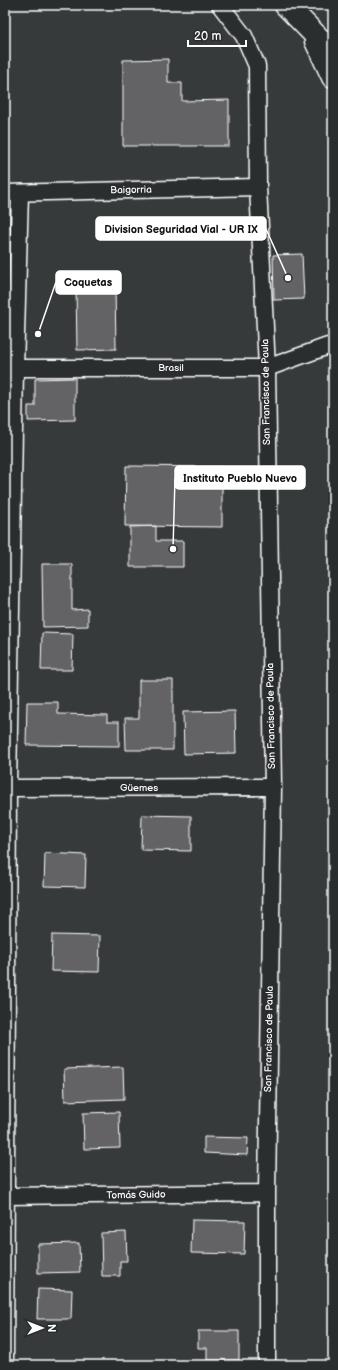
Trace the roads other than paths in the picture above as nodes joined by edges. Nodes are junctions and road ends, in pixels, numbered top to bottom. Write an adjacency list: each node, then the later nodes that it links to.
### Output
1 (220, 5): 8 (street, San Francisco de Paula)
2 (286, 5): 4 (highway)
3 (301, 5): 5 (highway)
4 (310, 29): 6 (highway); 7 (highway)
5 (333, 38)
6 (333, 52)
7 (333, 77)
8 (258, 187): 9 (street, Baigorria); 12 (street, San Francisco de Paula)
9 (12, 193): 11 (street)
10 (333, 348): 12 (street, Brasil)
11 (10, 368): 12 (street, Brasil); 14 (street)
12 (266, 368): 13 (street, San Francisco de Paula)
13 (273, 787): 14 (street, Güemes); 15 (street, San Francisco de Paula)
14 (6, 788): 16 (street)
15 (267, 1193): 16 (street, Tomás Guido); 18 (street, San Francisco de Paula)
16 (6, 1196): 17 (street)
17 (5, 1365)
18 (267, 1365)

